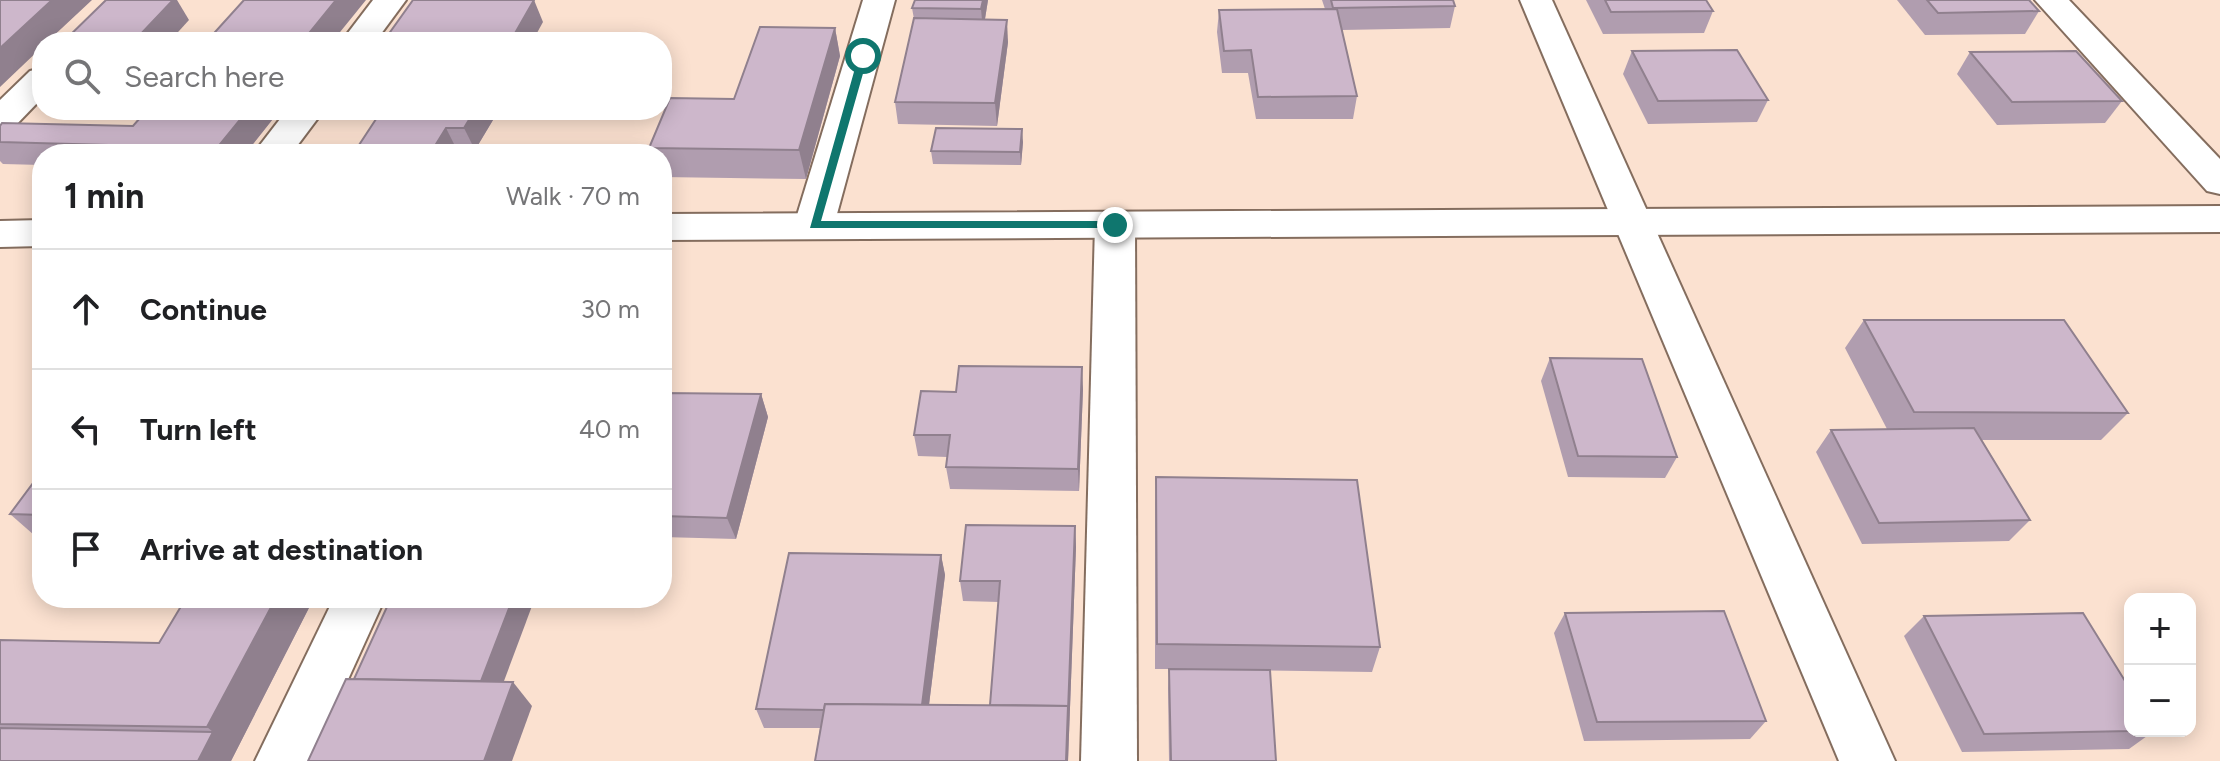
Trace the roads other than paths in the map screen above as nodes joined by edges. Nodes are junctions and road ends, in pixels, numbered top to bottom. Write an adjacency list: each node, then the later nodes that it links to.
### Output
1 (390, 0): 5 (street)
2 (879, 0): 13 (street)
3 (1536, 0): 12 (street)
4 (2051, 0): 10 (street)
5 (366, 32)
6 (32, 88): 7 (street)
7 (0, 120)
8 (298, 120): 9 (street)
9 (280, 144)
10 (2220, 182)
11 (2220, 219): 12 (street)
12 (1634, 224): 14 (street); 21 (street)
13 (814, 225): 14 (street); 15 (street)
14 (1115, 225): 20 (street)
15 (672, 227)
16 (32, 233): 17 (street)
17 (0, 234)
18 (355, 608): 19 (street)
19 (283, 761)
20 (1109, 761)
21 (1867, 761)

